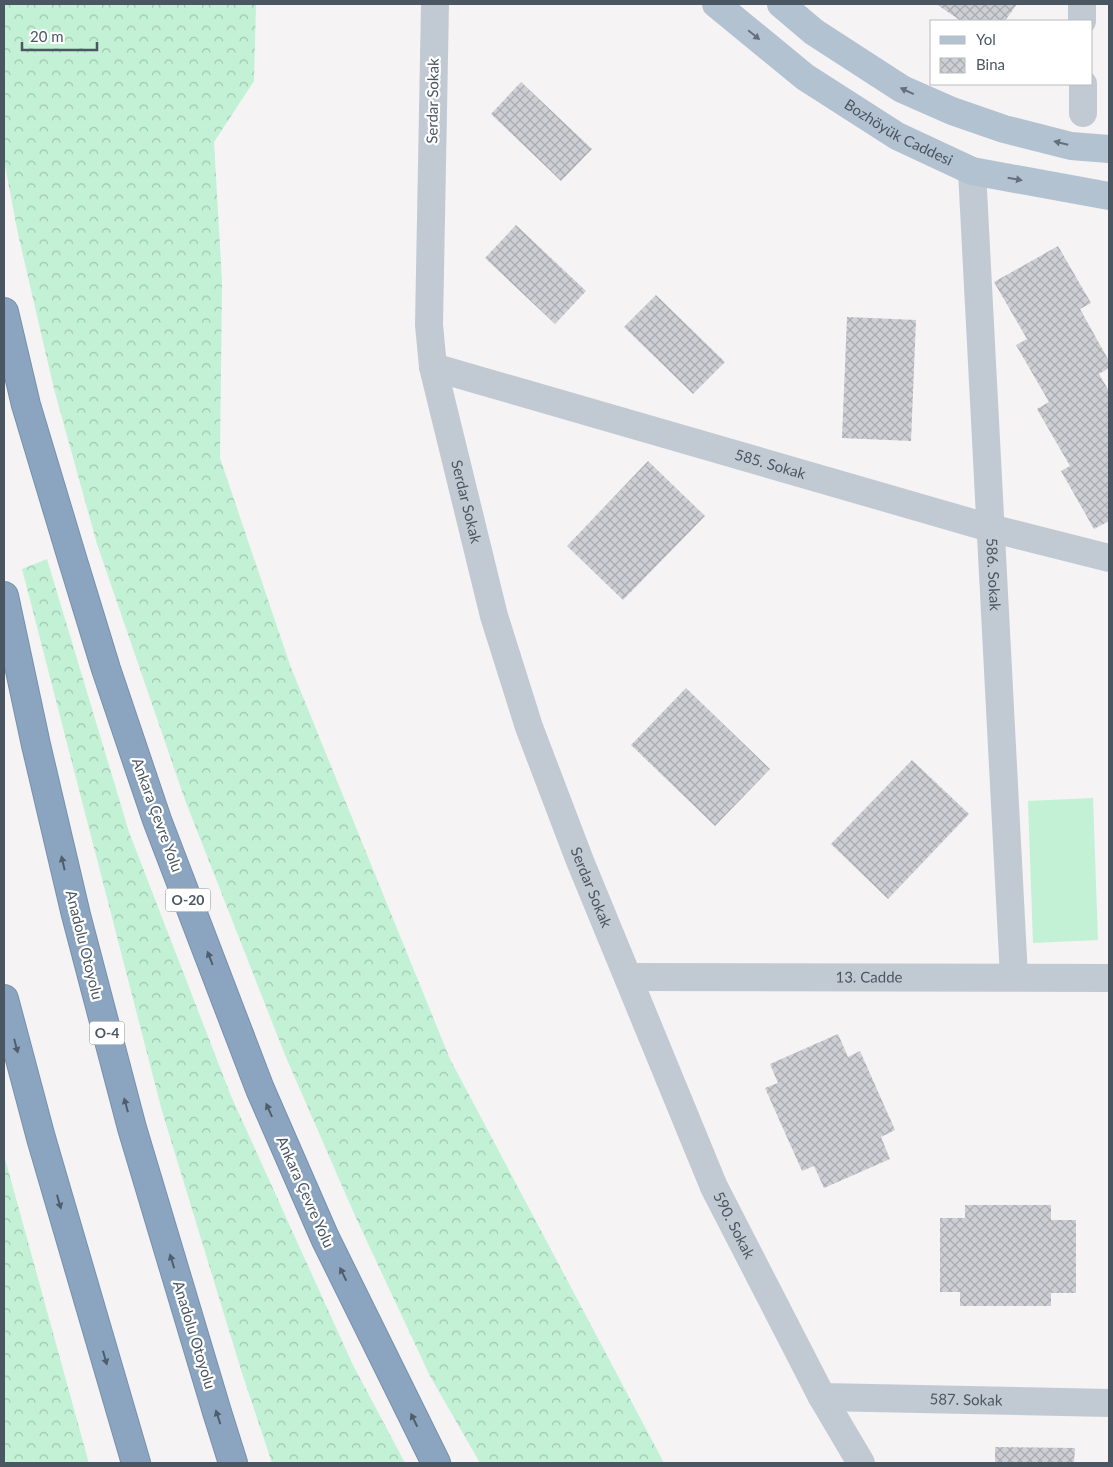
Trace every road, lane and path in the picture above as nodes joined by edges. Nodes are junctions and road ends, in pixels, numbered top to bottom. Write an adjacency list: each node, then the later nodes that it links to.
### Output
1 (435, 4): 12 (street, Serdar Sokak)
2 (716, 4): 9 (main road, Bozhöyük Caddesi, one-way to 9)
3 (781, 4): 8 (main road, one-way to 3)
4 (1082, 4): 5 (street)
5 (1082, 20)
6 (1083, 85): 7 (street)
7 (1083, 113)
8 (1109, 149)
9 (972, 171): 10 (main road, Bozhöyük Caddesi, one-way to 10); 13 (street, 586. Sokak)
10 (1109, 196)
11 (4, 312): 24 (highway, Ankara Çevre Yolu / O-20, one-way to 11)
12 (433, 367): 13 (street, 585. Sokak); 16 (street, Serdar Sokak)
13 (990, 528): 14 (street, 585. Sokak); 17 (street, 586. Sokak)
14 (1109, 558)
15 (4, 596): 23 (highway, Anadolu Otoyolu / O-4, one-way to 15)
16 (628, 977): 17 (street, 13. Cadde); 20 (street, 590. Sokak)
17 (1014, 977): 18 (street, 13. Cadde)
18 (1109, 978)
19 (4, 998): 22 (highway, one-way to 22)
20 (822, 1397): 21 (street, 587. Sokak); 25 (street, 590. Sokak)
21 (1109, 1403)
22 (136, 1463)
23 (233, 1463)
24 (436, 1463)
25 (861, 1463)

